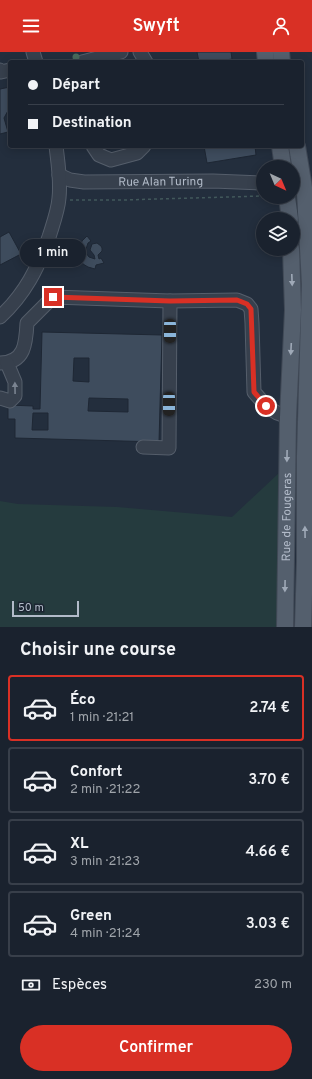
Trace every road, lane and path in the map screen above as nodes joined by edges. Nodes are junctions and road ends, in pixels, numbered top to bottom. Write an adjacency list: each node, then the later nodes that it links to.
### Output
1 (121, 52): 2 (street)
2 (90, 60)
3 (56, 148): 9 (street)
4 (94, 148): 5 (street)
5 (142, 148)
6 (280, 148): 8 (main road)
7 (297, 148): 14 (main road, Rue de Fougeras)
8 (282, 160)
9 (59, 174): 10 (street, Rue Alan Turing); 12 (street)
10 (256, 183)
11 (256, 196): 12 (path)
12 (59, 198): 17 (street)
13 (298, 204): 14 (street, Rue de Fougeras)
14 (306, 234): 19 (main road, Rue de Fougeras)
15 (291, 256): 21 (main road, Rue de Fougeras, one-way to 21)
16 (170, 301): 18 (street); 21 (street); 23 (street)
17 (0, 317)
18 (4, 363): 20 (street, one-way to 18)
19 (310, 371): 22 (main road, Rue de Fougeras)
20 (0, 398)
21 (288, 412): 22 (main road); 25 (main road, Rue de Fougeras, one-way to 25)
22 (310, 413): 24 (main road, Rue de Fougeras)
23 (143, 447)
24 (308, 450): 26 (main road, Rue de Fougeras, one-way to 24)
25 (285, 627)
26 (303, 627)

